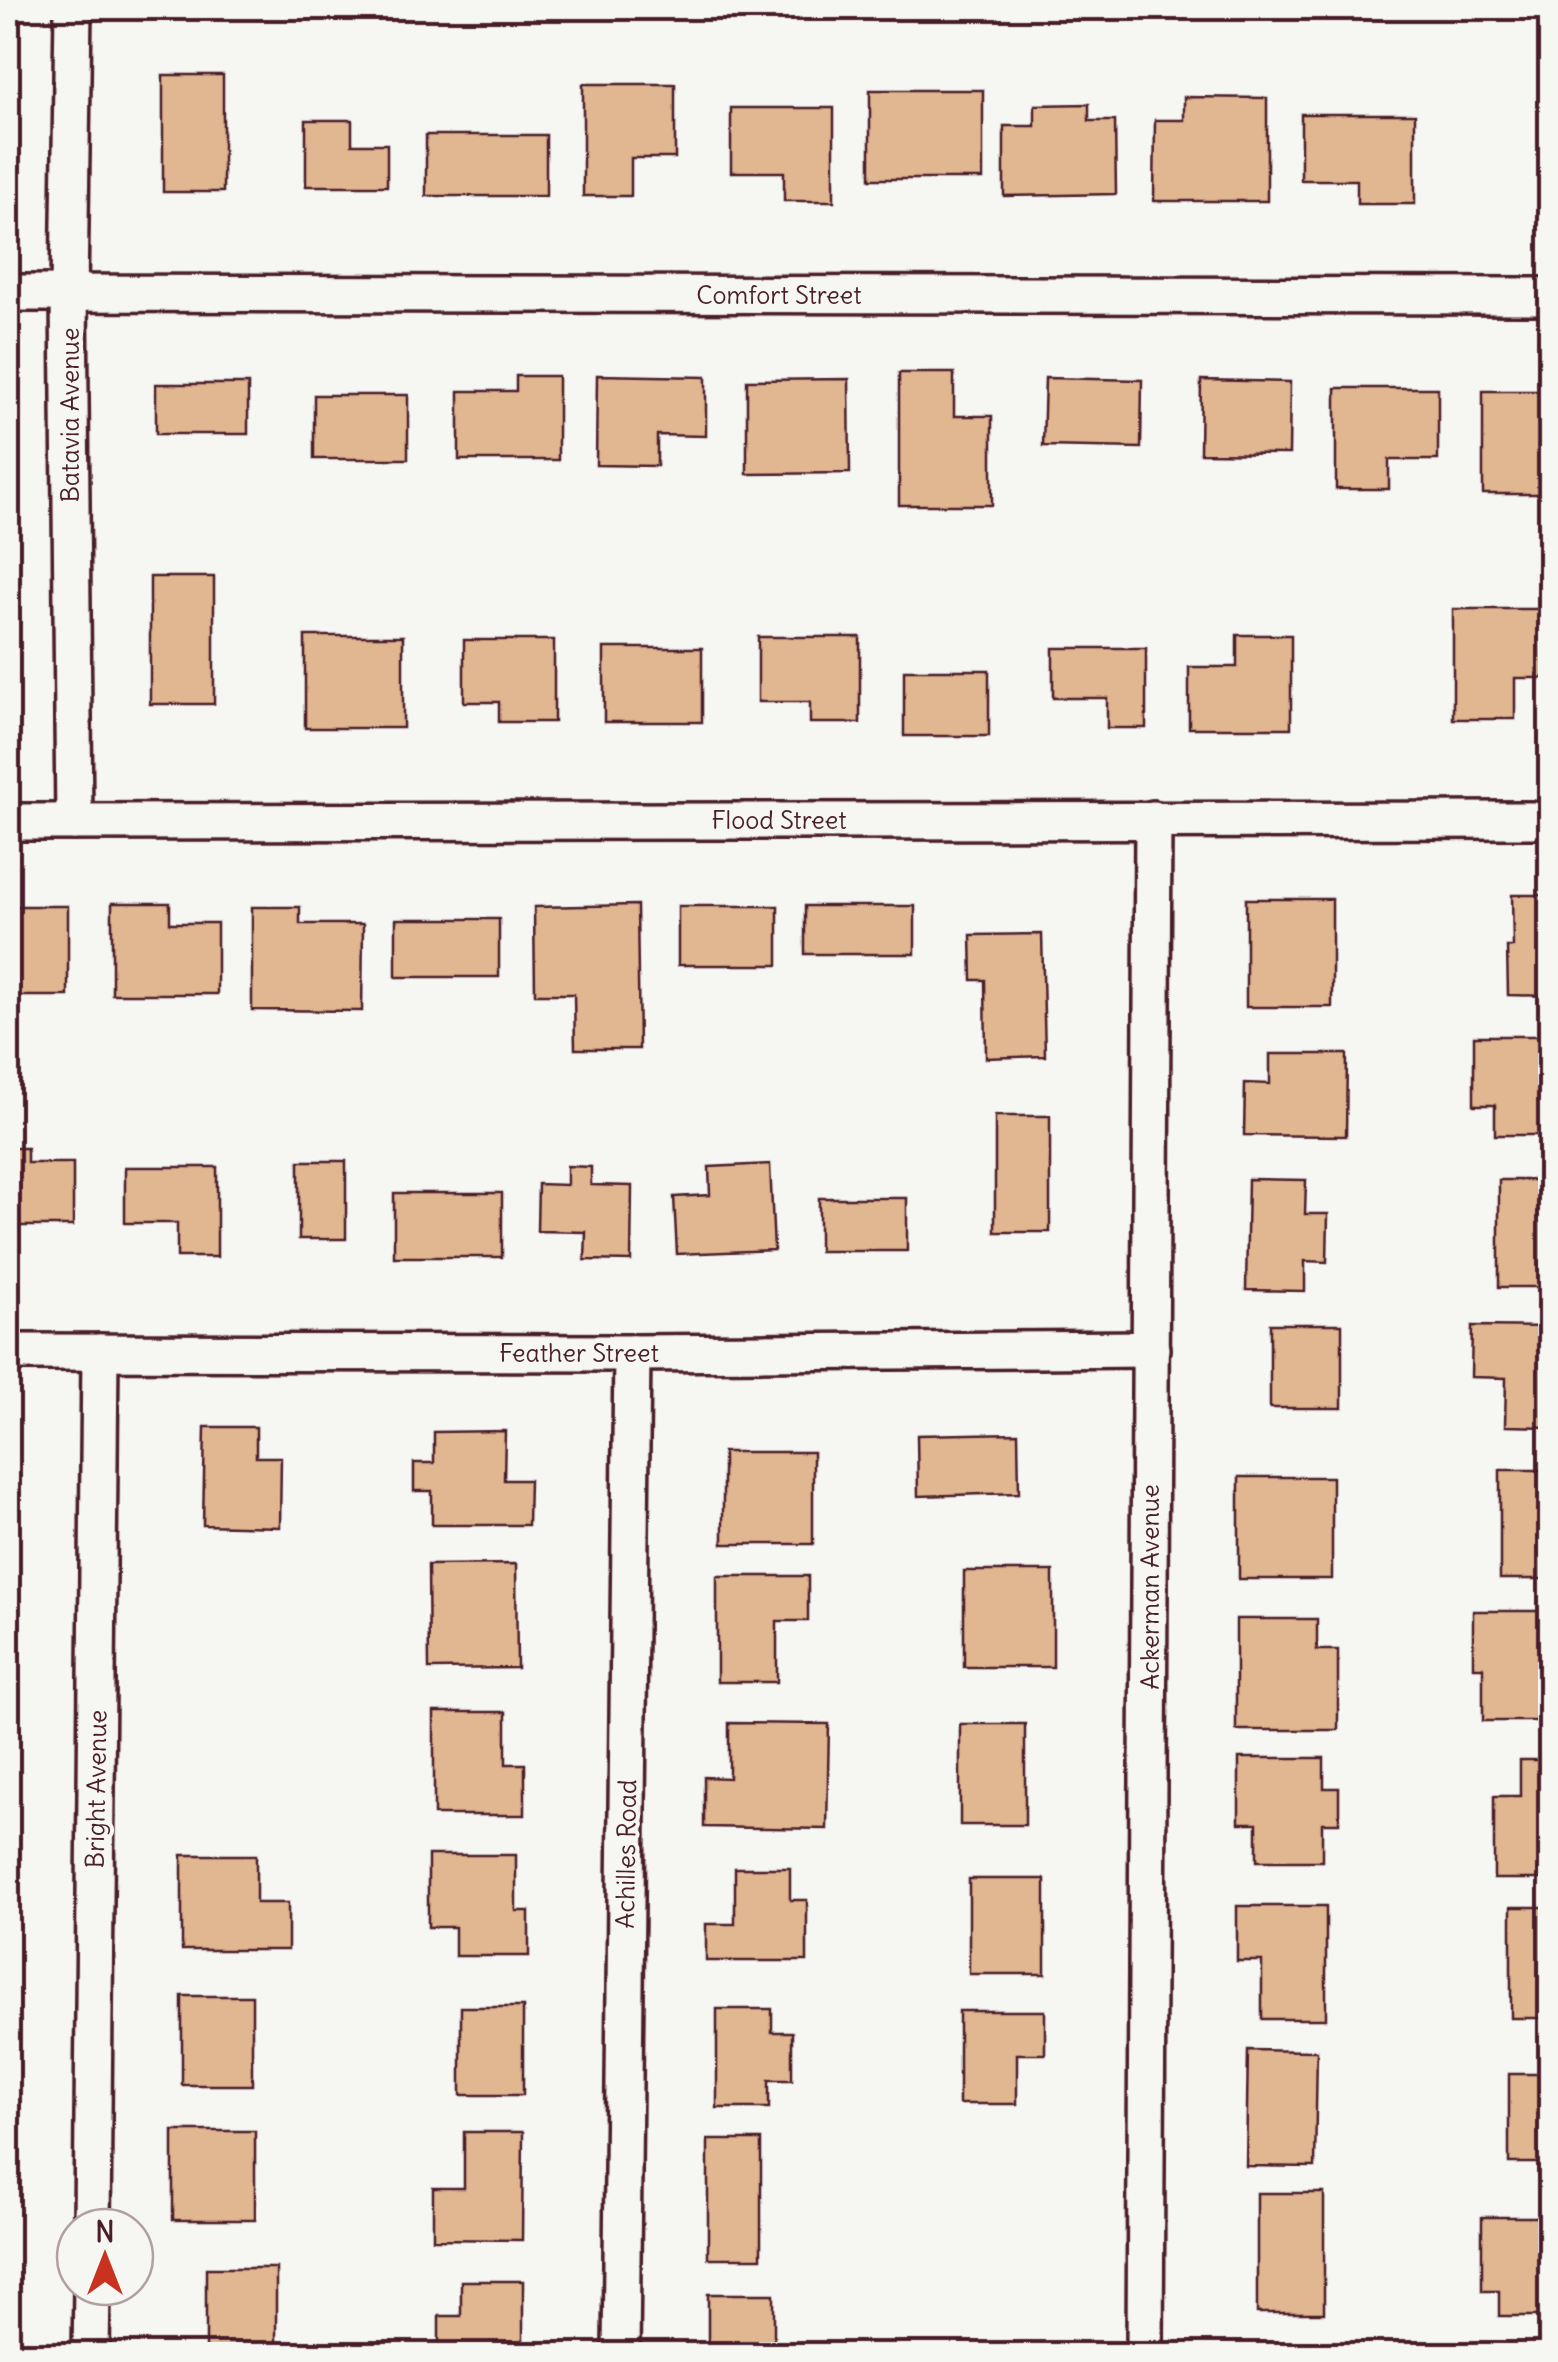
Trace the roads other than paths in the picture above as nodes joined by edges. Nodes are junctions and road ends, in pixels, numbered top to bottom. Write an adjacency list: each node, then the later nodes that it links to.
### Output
1 (72, 8): 3 (street, Batavia Avenue)
2 (8, 293): 3 (street, Comfort Street)
3 (69, 294): 4 (street, Comfort Street); 8 (street, Batavia Avenue)
4 (1550, 296)
5 (1153, 820): 6 (street, Flood Street); 8 (street, Flood Street); 9 (street, Ackerman Avenue)
6 (1550, 820)
7 (8, 822): 8 (street, Flood Street)
8 (74, 822)
9 (1151, 1349): 12 (street, Feather Street); 17 (street, Ackerman Avenue)
10 (8, 1352): 11 (street, Feather Street)
11 (100, 1352): 12 (street, Feather Street); 13 (street, Bright Avenue)
12 (632, 1353): 16 (street, Achilles Road)
13 (92, 2207)
14 (92, 2307): 15 (street)
15 (91, 2354)
16 (621, 2354)
17 (1145, 2354)

